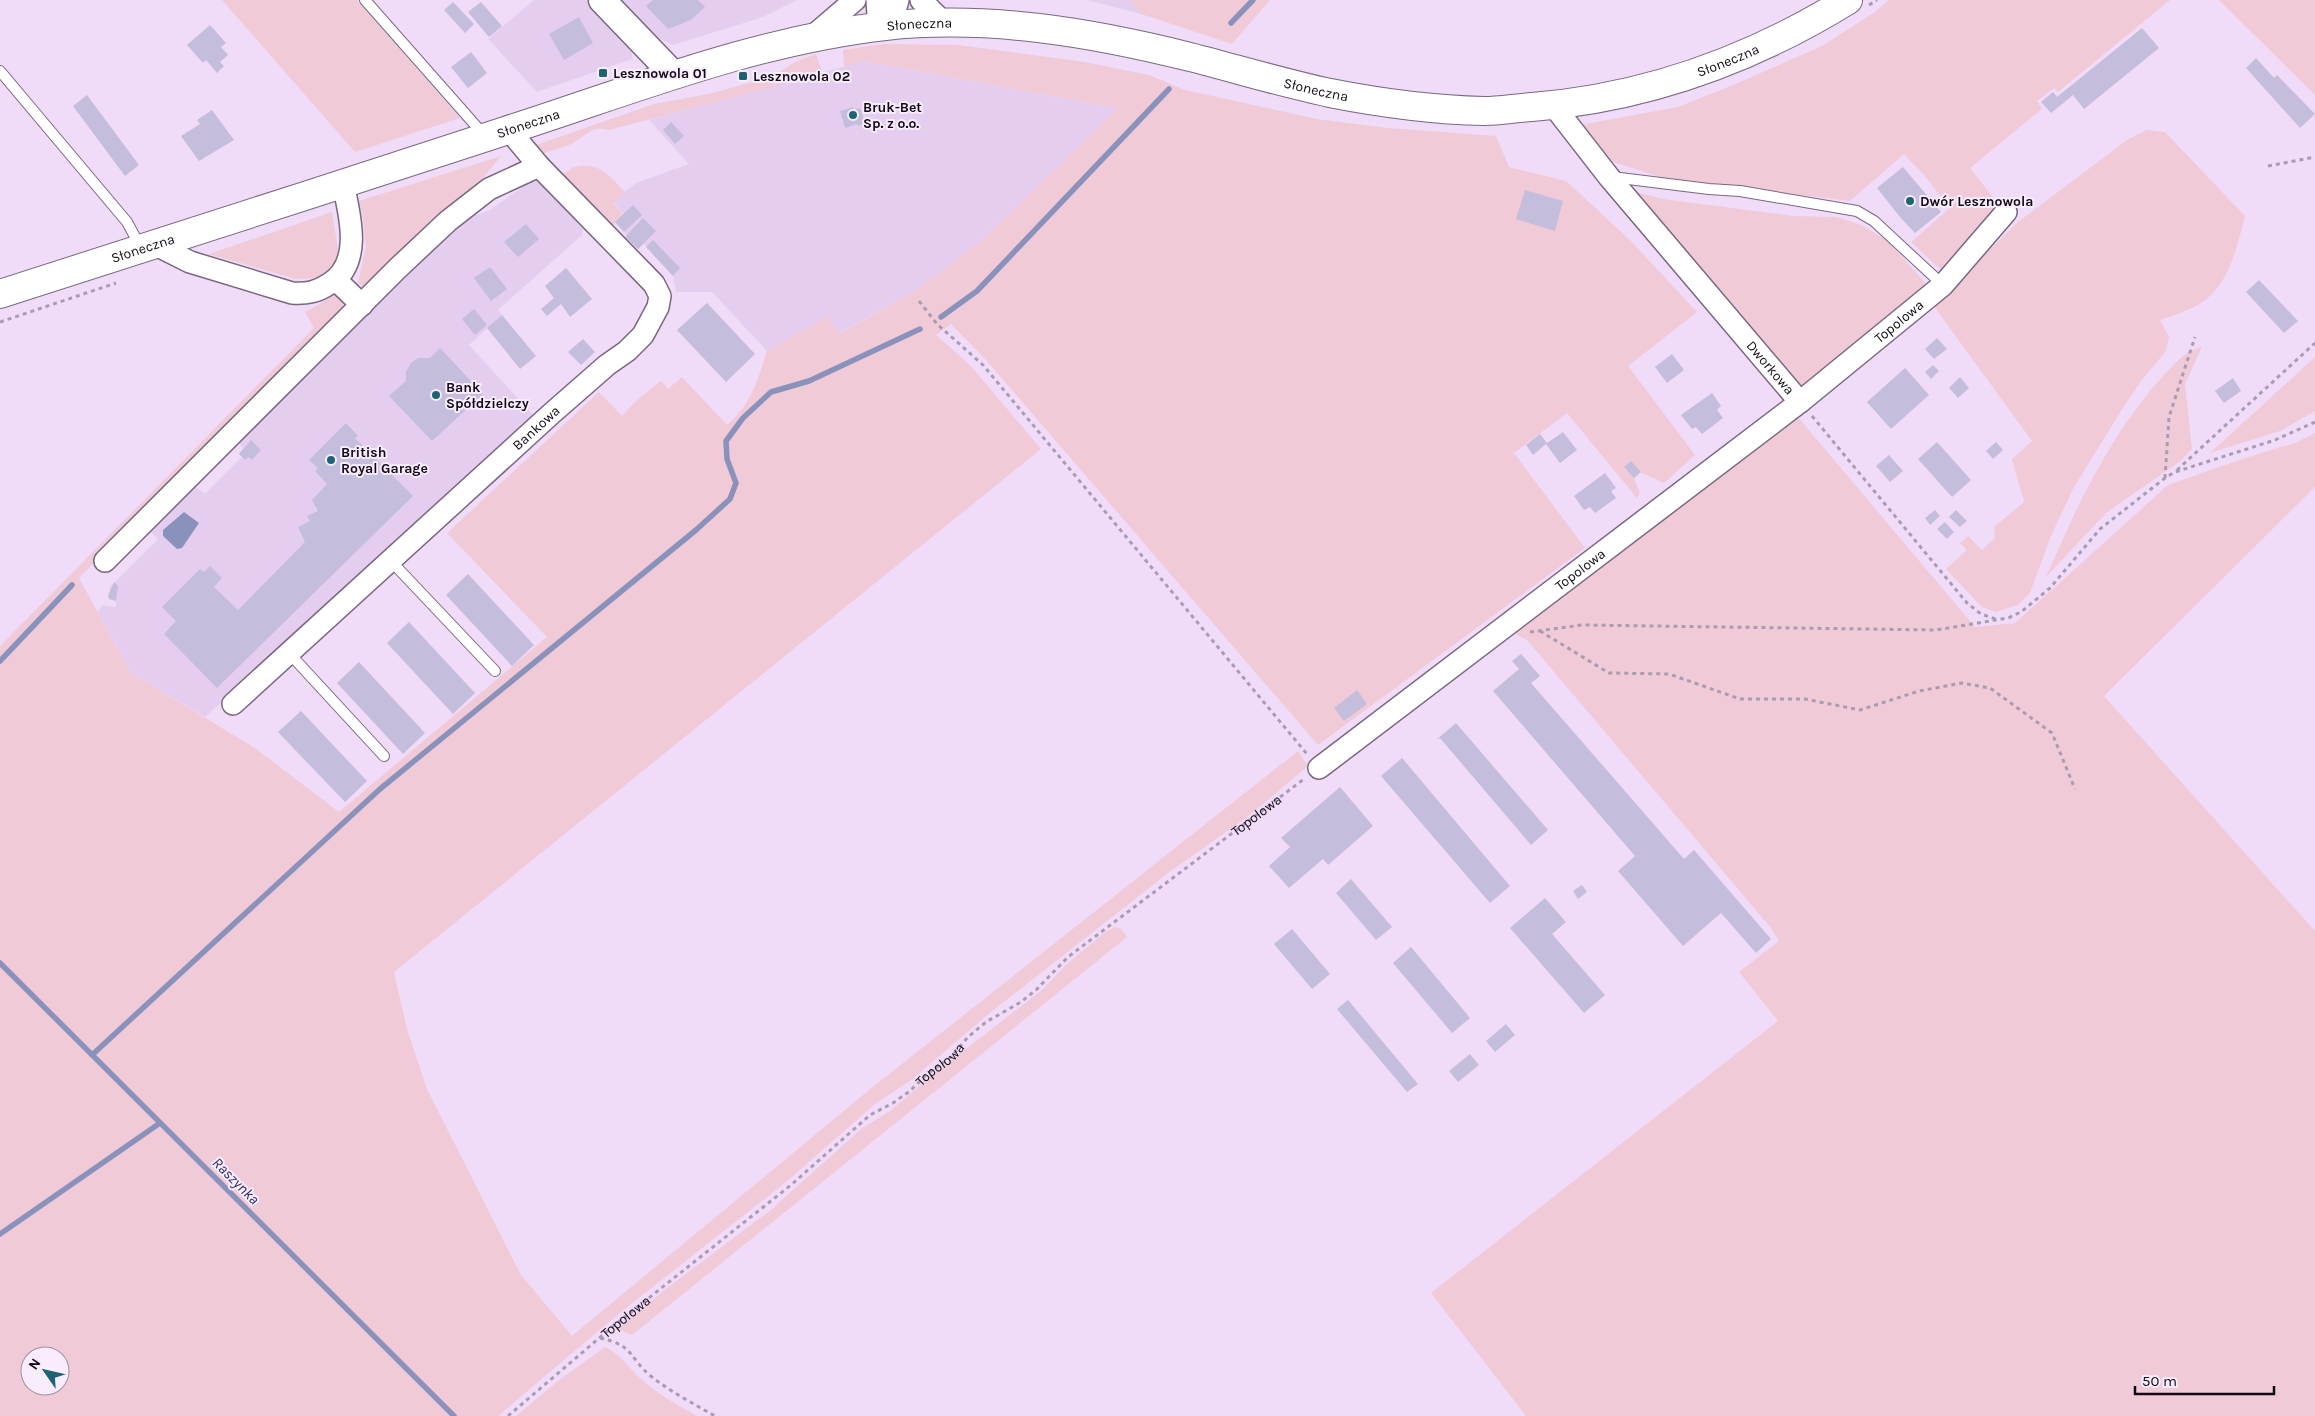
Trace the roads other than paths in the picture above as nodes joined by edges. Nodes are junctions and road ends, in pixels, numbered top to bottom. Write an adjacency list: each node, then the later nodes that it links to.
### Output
1 (365, 0): 14 (lane)
2 (602, 0): 12 (street)
3 (855, 0): 10 (street)
4 (877, 0): 9 (street)
5 (898, 0): 9 (street)
6 (921, 0): 8 (street)
7 (1848, 0): 13 (main road, Słoneczna)
8 (942, 22): 9 (main road, Słoneczna); 13 (main road, Słoneczna)
9 (884, 26): 10 (main road, Słoneczna)
10 (813, 36): 12 (main road, Słoneczna)
11 (0, 71): 19 (lane)
12 (674, 75): 14 (main road, Słoneczna)
13 (1553, 105): 16 (street, Dworkowa)
14 (498, 134): 15 (street, Bankowa); 17 (main road, Słoneczna)
15 (539, 166): 23 (street); 25 (street, Bankowa)
16 (1608, 177): 21 (lane); 24 (street, Dworkowa)
17 (343, 184): 19 (main road, Słoneczna); 20 (street)
18 (2006, 212): 21 (street, Topolowa)
19 (148, 247): 20 (street); 22 (main road, Słoneczna)
20 (336, 280): 23 (street)
21 (1943, 285): 24 (street, Topolowa)
22 (0, 294)
23 (362, 305): 26 (street)
24 (1800, 402): 31 (street, Topolowa)
25 (390, 560): 27 (street, Bankowa); 28 (lane)
26 (104, 561)
27 (289, 653): 29 (street, Bankowa); 30 (lane)
28 (495, 671)
29 (233, 704)
30 (384, 756)
31 (1319, 768)

